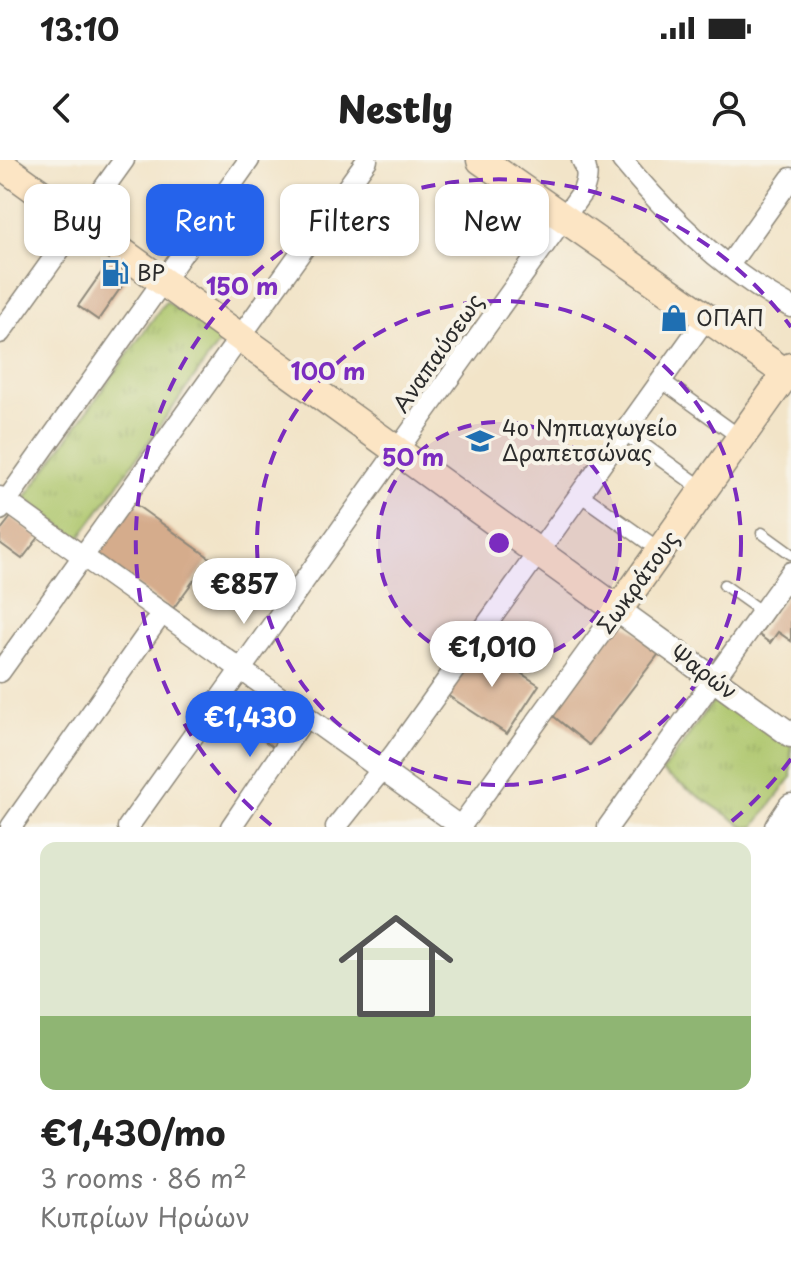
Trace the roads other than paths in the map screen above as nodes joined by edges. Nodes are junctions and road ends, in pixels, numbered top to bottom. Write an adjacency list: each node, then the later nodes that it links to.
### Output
1 (124, 160): 10 (street)
2 (249, 160): 15 (street)
3 (367, 160): 19 (street)
4 (582, 160): 11 (street, Αναπαύσεως)
5 (622, 160): 14 (street)
6 (489, 162): 11 (main road)
7 (1, 163): 9 (main road)
8 (791, 178): 14 (street)
9 (29, 184)
10 (107, 184)
11 (563, 219): 17 (main road); 24 (street, Αναπαύσεως)
12 (55, 256): 18 (street)
13 (126, 256): 15 (main road)
14 (729, 265): 16 (street)
15 (162, 282): 19 (main road); 27 (street)
16 (791, 307)
17 (706, 318): 20 (main road); 21 (street)
18 (0, 333)
19 (240, 338): 24 (main road); 32 (street)
20 (790, 373): 35 (main road, Σωκράτους)
21 (661, 380): 22 (street); 23 (street)
22 (624, 432): 25 (street); 26 (street)
23 (734, 433)
24 (397, 451): 30 (main road); 38 (street, Αναπαύσεως)
25 (696, 484)
26 (580, 494): 29 (street); 30 (street)
27 (2, 503): 32 (street)
28 (762, 533): 31 (lane)
29 (652, 545)
30 (538, 552): 35 (main road); 43 (street)
31 (791, 554)
32 (83, 556): 37 (street); 39 (street)
33 (791, 572): 36 (street)
34 (724, 585): 36 (lane)
35 (618, 610): 40 (street, Ψαρών); 49 (street, Σωκράτους)
36 (762, 612): 40 (street)
37 (162, 613): 38 (street); 45 (street)
38 (241, 669): 41 (street); 46 (street, Αναπαύσεως)
39 (0, 672)
40 (714, 679): 42 (street, Ψαρών); 50 (street)
41 (306, 716): 43 (street); 47 (street)
42 (791, 735)
43 (382, 771): 48 (street); 49 (street)
44 (791, 806): 51 (street)
45 (11, 827)
46 (128, 827)
47 (231, 827)
48 (336, 827)
49 (460, 827)
50 (608, 827)
51 (777, 827)

